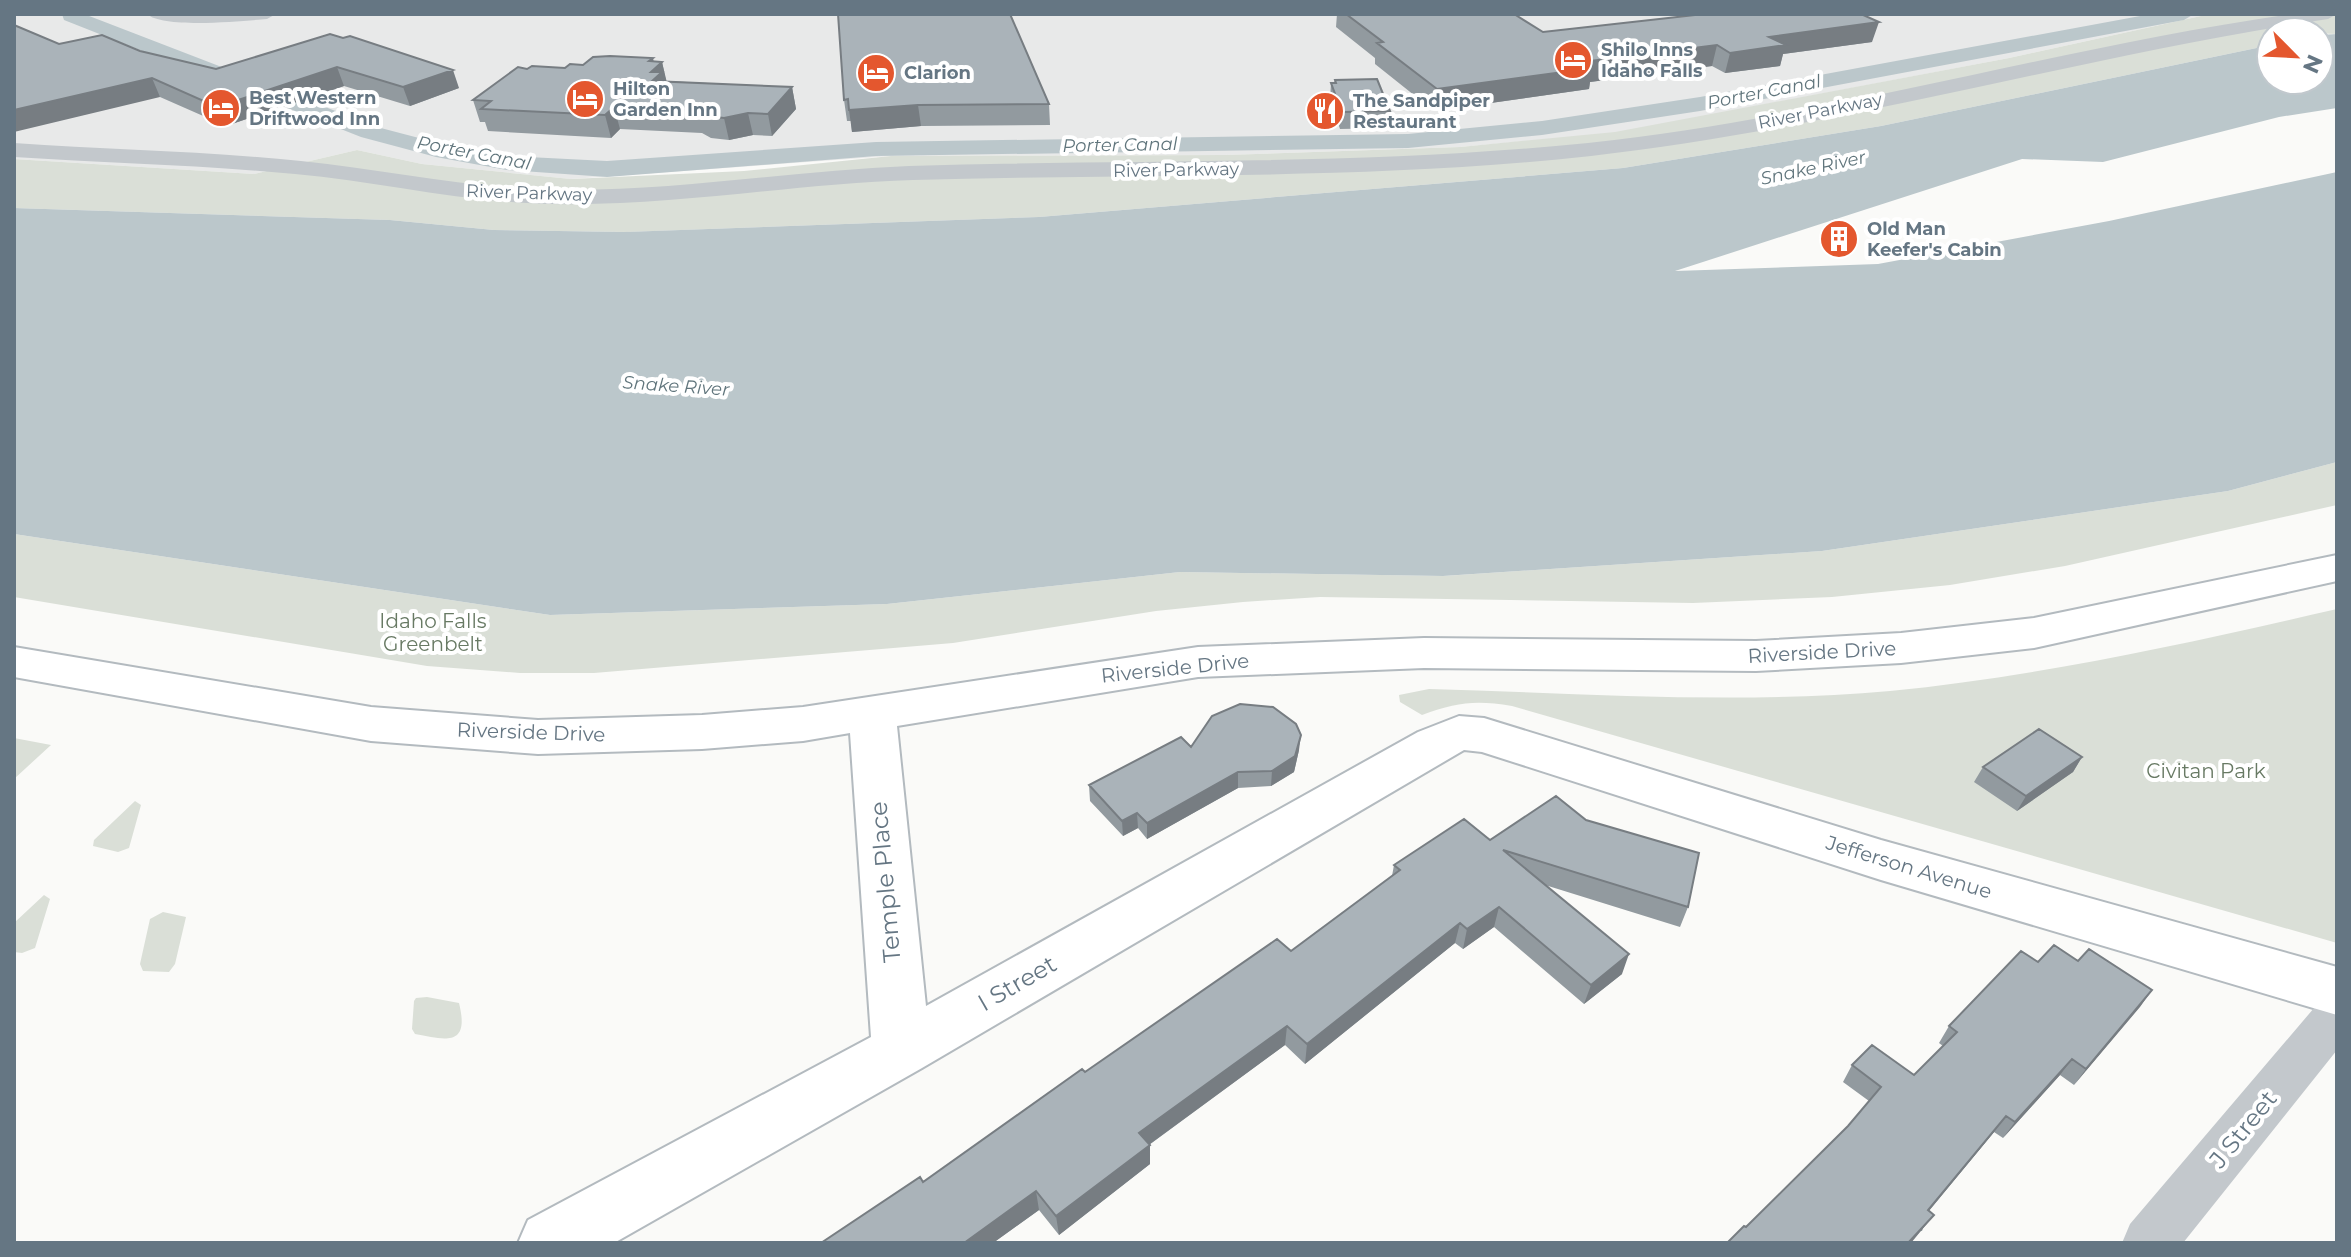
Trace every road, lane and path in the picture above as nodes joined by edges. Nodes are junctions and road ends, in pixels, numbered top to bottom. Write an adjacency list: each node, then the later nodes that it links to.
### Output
1 (156, 14): 2 (street)
2 (267, 14)
3 (2314, 15): 4 (street, River Parkway)
4 (14, 150)
5 (2337, 568): 7 (main road, Riverside Drive)
6 (14, 662): 7 (main road, Riverside Drive)
7 (872, 714): 11 (main road, Temple Place)
8 (1484, 735): 9 (main road, Jefferson Avenue); 11 (main road, I Street)
9 (2337, 991)
10 (2337, 1015): 13 (street, J Street)
11 (901, 1050): 12 (main road, I Street)
12 (573, 1237)
13 (2149, 1243)

